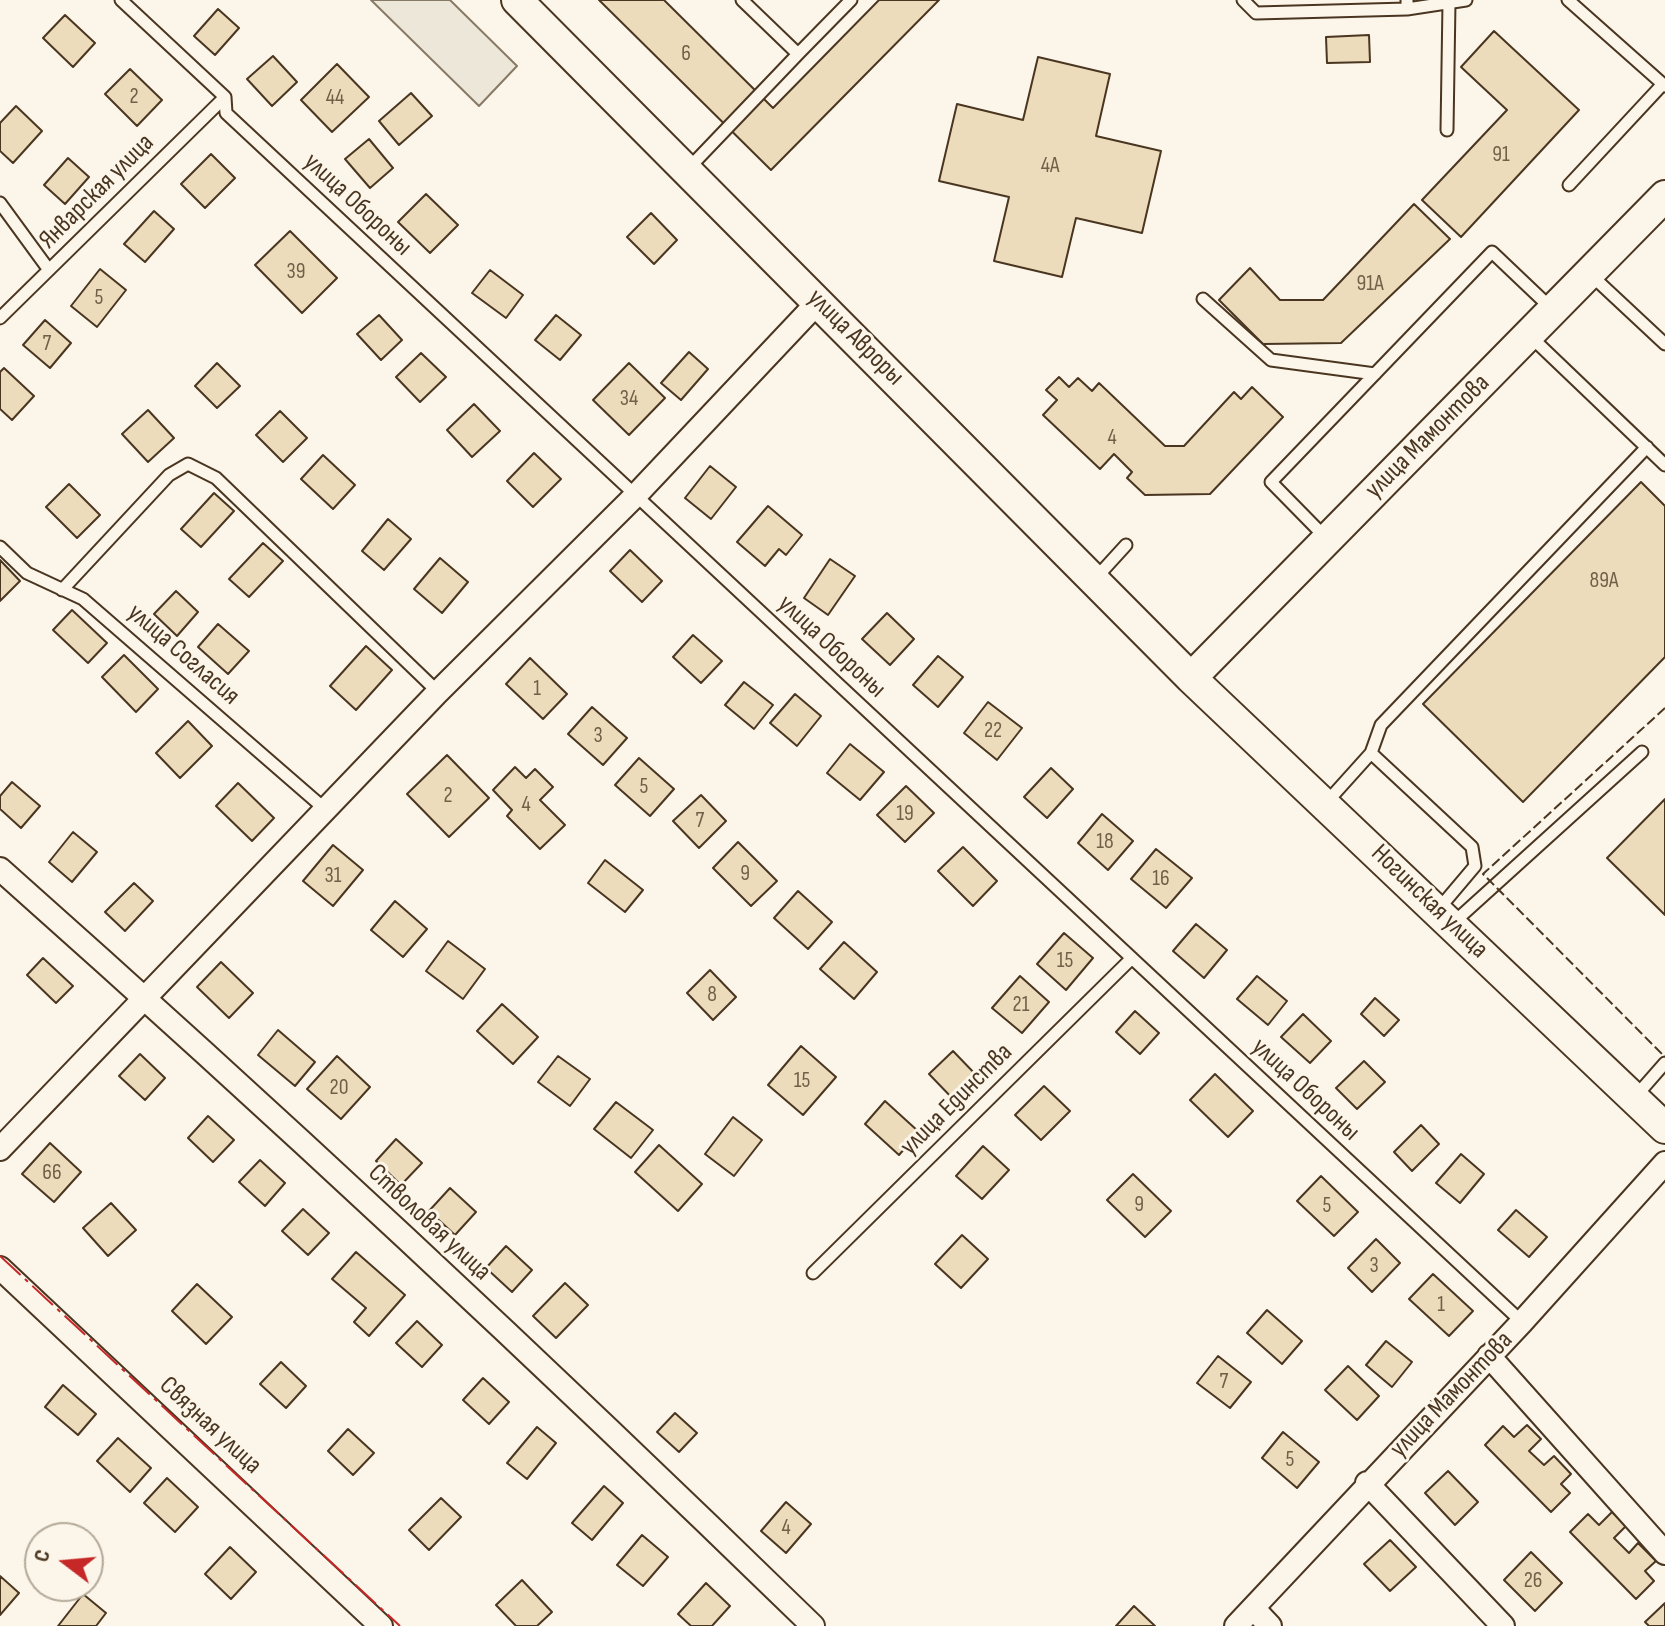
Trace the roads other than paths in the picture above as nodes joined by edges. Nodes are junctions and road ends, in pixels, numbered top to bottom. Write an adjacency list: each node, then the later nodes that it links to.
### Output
1 (121, 0): 12 (lane, улица Обороны)
2 (517, 0): 14 (street, улица Авроры)
3 (742, 0): 10 (lane)
4 (851, 0): 10 (lane)
5 (1243, 0): 9 (lane)
6 (1466, 0): 8 (lane)
7 (1568, 0): 11 (lane)
8 (1449, 3): 9 (lane); 13 (lane)
9 (1407, 4)
10 (798, 54): 14 (lane)
11 (1664, 85): 15 (lane)
12 (225, 97): 18 (lane, Январская улица); 29 (lane, улица Обороны)
13 (1447, 130)
14 (687, 170): 21 (street, улица Авроры)
15 (1569, 185)
16 (1665, 196): 19 (street, улица Мамонтова)
17 (0, 203): 18 (lane)
18 (49, 270): 23 (lane, Январская улица)
19 (1589, 274): 22 (street, улица Мамонтова); 25 (lane)
20 (1203, 299): 26 (lane)
21 (819, 301): 29 (street); 33 (street, улица Авроры)
22 (1553, 310): 24 (street, улица Мамонтова); 26 (lane)
23 (0, 318)
24 (1529, 335): 27 (lane); 30 (street, улица Мамонтова)
25 (1665, 344)
26 (1375, 374): 30 (lane)
27 (1647, 447): 28 (lane); 38 (lane)
28 (1665, 465)
29 (636, 495): 36 (street); 43 (lane, улица Обороны)
30 (1328, 539): 35 (street, улица Мамонтова)
31 (1126, 545): 33 (lane)
32 (0, 547): 34 (lane, улица Согласия)
33 (1095, 580): 35 (street, улица Авроры)
34 (62, 590): 36 (lane); 40 (lane, улица Согласия)
35 (1191, 678): 39 (street, Ногинская улица)
36 (438, 692): 40 (street)
37 (1642, 752): 42 (lane)
38 (1371, 753): 39 (lane); 42 (lane)
39 (1326, 803): 42 (street, Ногинская улица)
40 (326, 811): 44 (street)
41 (0, 869): 44 (street, Стволовая улица)
42 (1445, 918): 46 (street, Ногинская улица)
43 (1132, 958): 51 (lane, улица Единства); 52 (lane, улица Обороны)
44 (144, 997): 48 (street); 58 (street, Стволовая улица)
45 (1665, 1063): 46 (lane)
46 (1634, 1098): 47 (street, Ногинская улица)
47 (1665, 1128)
48 (0, 1149)
49 (1665, 1163): 52 (street, улица Мамонтова)
50 (0, 1268): 57 (street, Связная улица)
51 (813, 1273)
52 (1522, 1322): 53 (street, улица Мамонтова)
53 (1489, 1356): 54 (street, улица Мамонтова); 55 (street)
54 (1367, 1483): 56 (street, улица Мамонтова); 61 (street)
55 (1665, 1553)
56 (1253, 1608): 59 (street, улица Мамонтова); 60 (street)
57 (381, 1626)
58 (813, 1626)
59 (1236, 1626)
60 (1270, 1626)
61 (1503, 1626)

